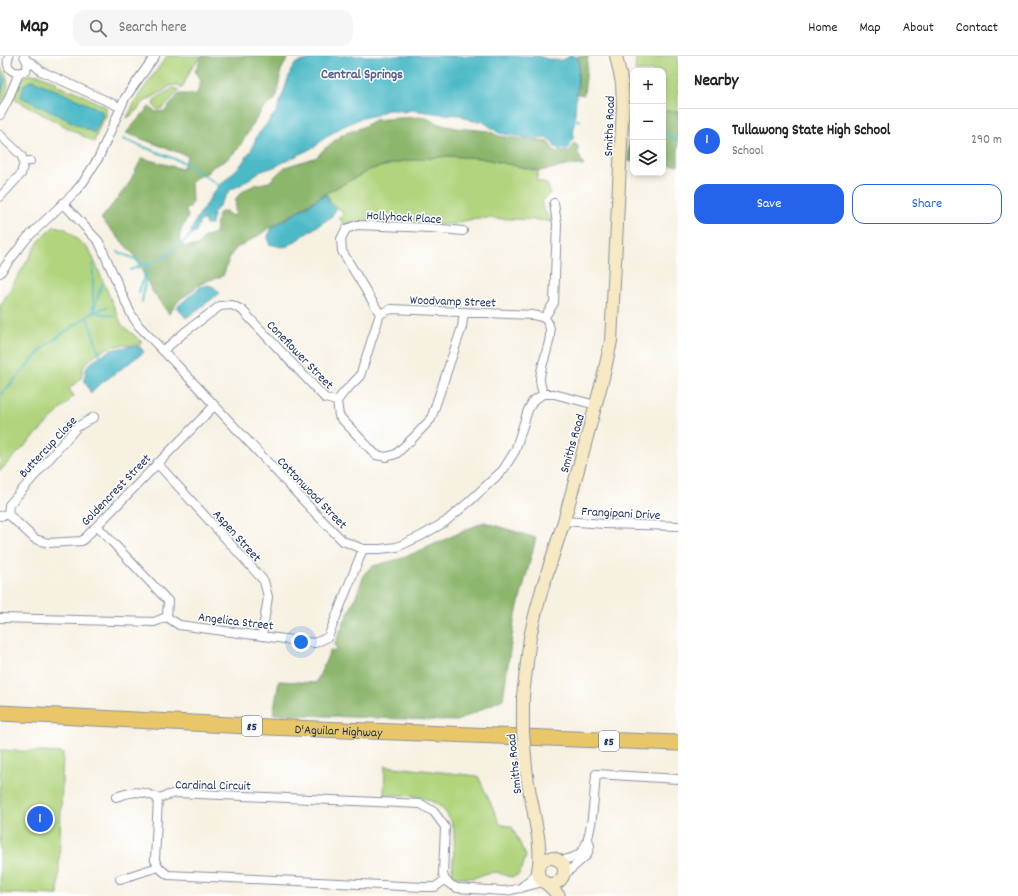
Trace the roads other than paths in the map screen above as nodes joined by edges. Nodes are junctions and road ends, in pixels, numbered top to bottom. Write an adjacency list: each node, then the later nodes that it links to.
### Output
1 (155, 56): 9 (street)
2 (616, 56): 23 (main road, Smiths Road)
3 (0, 57): 5 (street)
4 (26, 58): 6 (street); 7 (street)
5 (7, 62): 7 (street); 8 (street)
6 (41, 70): 7 (street); 9 (street)
7 (22, 72): 8 (street)
8 (12, 88): 10 (street)
9 (120, 107): 13 (street)
10 (0, 115)
11 (0, 135): 12 (street)
12 (0, 197)
13 (63, 203): 16 (street); 20 (street, Cottonwood Street)
14 (554, 203): 19 (street)
15 (463, 231): 18 (street, Hollyhock Place)
16 (0, 274)
17 (464, 312): 18 (street, Woodvamp Street); 19 (street, Woodvamp Street); 22 (street, Coneflower Street)
18 (380, 314): 22 (street)
19 (544, 318): 21 (street)
20 (163, 351): 22 (street, Coneflower Street); 24 (street, Cottonwood Street)
21 (543, 394): 23 (street); 31 (street, Cottonwood Street)
22 (337, 401)
23 (596, 405): 28 (main road, Smiths Road)
24 (214, 406): 26 (street, Goldencrest Street); 31 (street, Cottonwood Street)
25 (94, 417): 27 (street, Buttercup Close)
26 (157, 463): 29 (street, Goldencrest Street); 34 (street, Aspen Street)
27 (4, 515): 29 (street, Goldencrest Street)
28 (564, 521): 30 (street, Frangipani Drive); 40 (main road, Smiths Road, bridge)
29 (97, 526): 32 (street)
30 (678, 526)
31 (363, 549): 34 (street, Angelica Street)
32 (167, 617): 33 (street); 34 (street, Angelica Street)
33 (0, 618)
34 (262, 636)
35 (0, 713): 36 (highway, D'Aguilar Highway / 85)
36 (678, 743)
37 (678, 779): 41 (street)
38 (116, 797): 39 (street)
39 (158, 798): 43 (street, Cardinal Circuit); 47 (street, Cardinal Circuit)
40 (538, 832): 42 (main road, Smiths Road); 44 (main road, Smiths Road)
41 (588, 838): 42 (street); 45 (street)
42 (557, 859): 44 (main road); 45 (main road)
43 (158, 867): 46 (street); 47 (street)
44 (542, 875): 45 (main road); 47 (street); 48 (main road)
45 (562, 878): 49 (main road)
46 (120, 879)
47 (445, 880)
48 (559, 896)
49 (564, 896)

